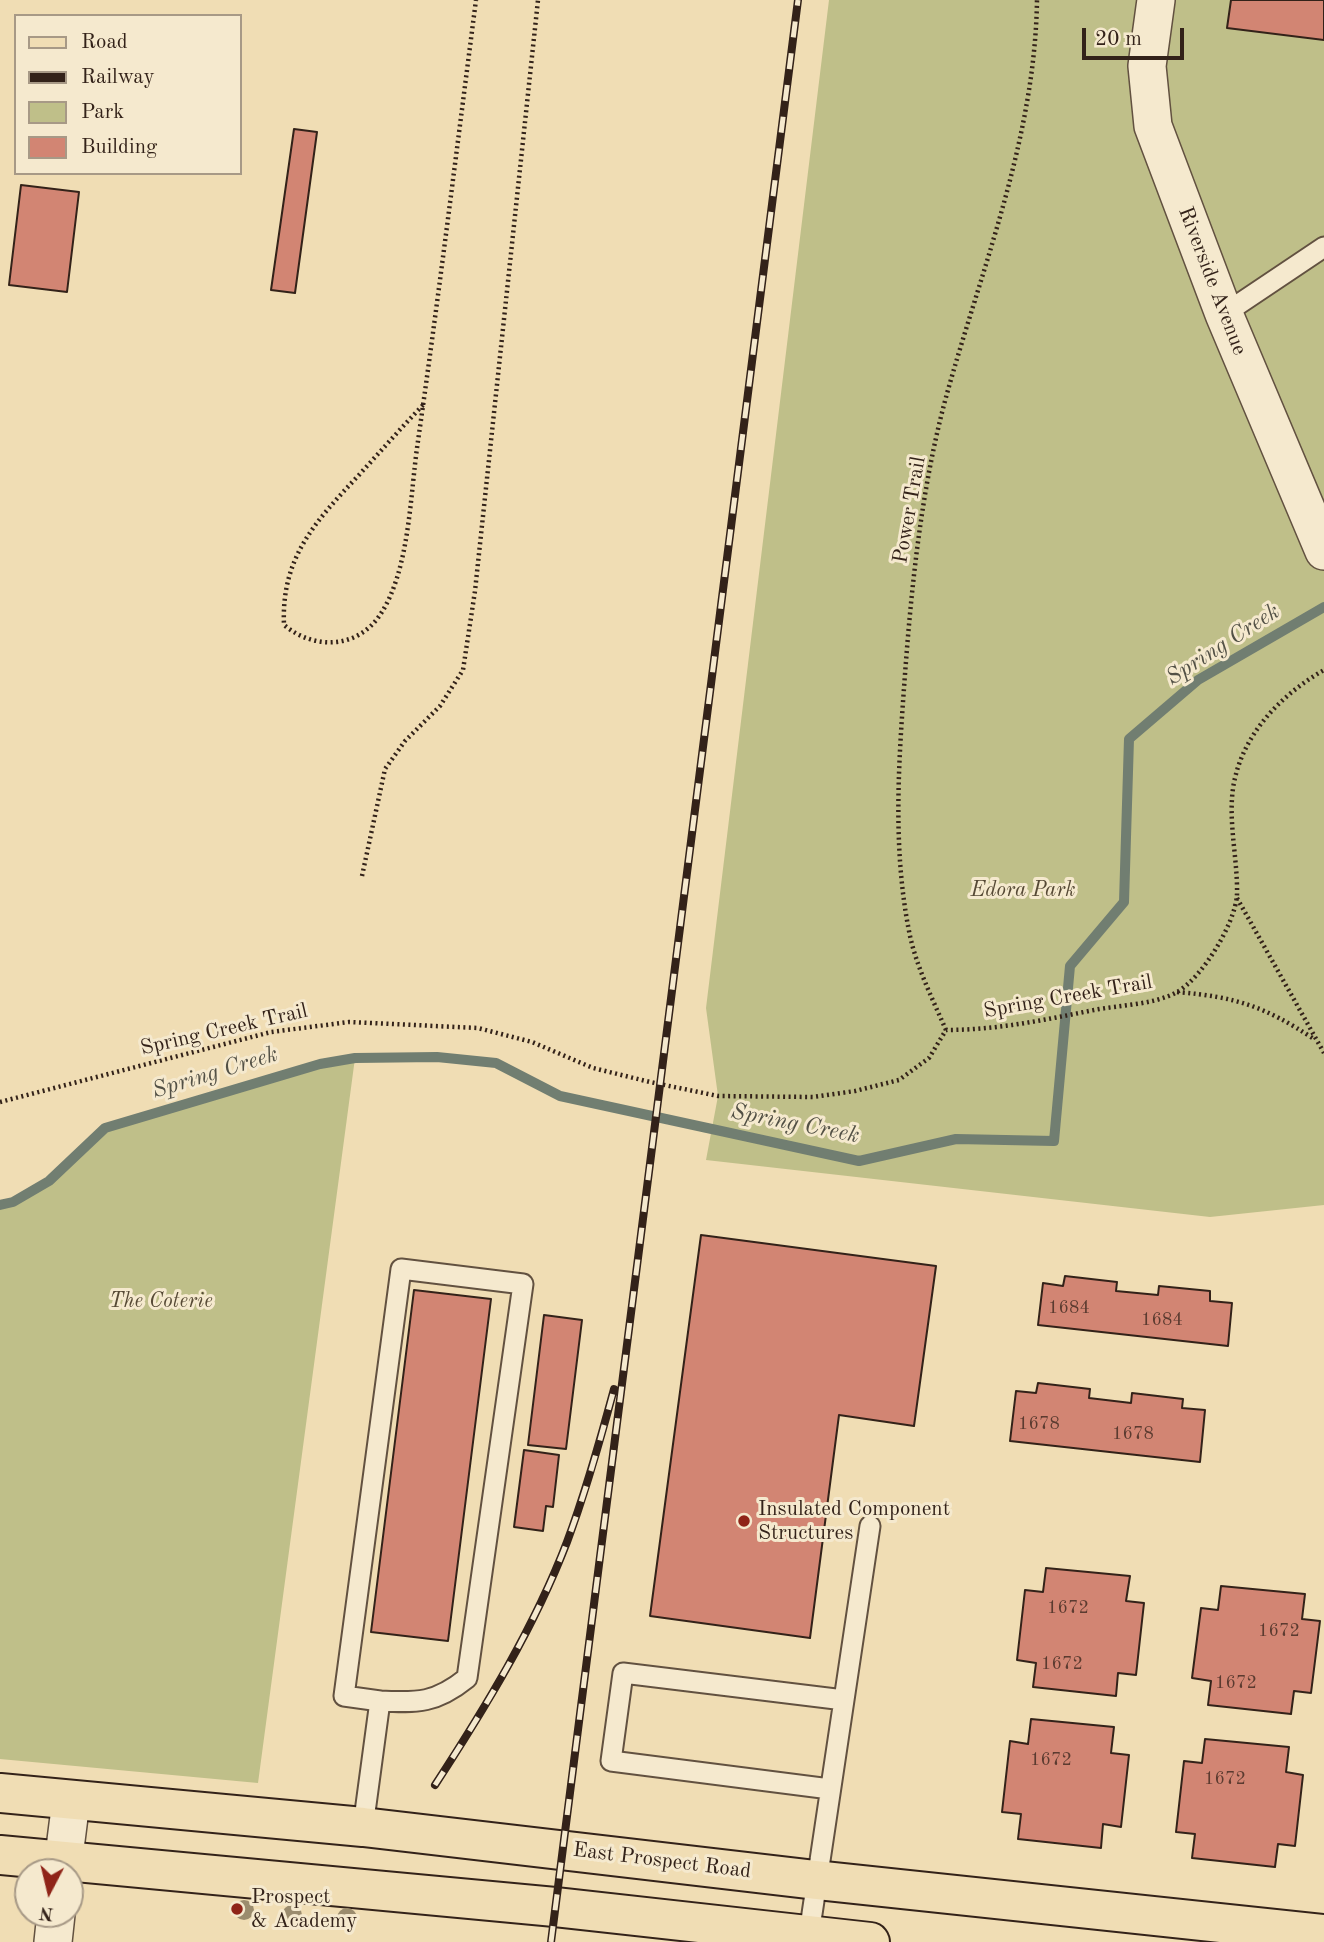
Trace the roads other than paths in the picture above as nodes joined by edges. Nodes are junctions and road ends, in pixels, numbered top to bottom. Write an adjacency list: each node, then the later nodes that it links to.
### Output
1 (1156, 0): 3 (street, Riverside Avenue)
2 (1324, 247): 3 (lane)
3 (1224, 314): 4 (street, Riverside Avenue)
4 (1324, 551)
5 (870, 1526): 6 (lane)
6 (844, 1700): 8 (lane); 8 (lane)
7 (380, 1701): 7 (lane); 11 (lane)
8 (830, 1788): 14 (lane)
9 (0, 1793): 10 (main road, East Prospect Road)
10 (71, 1801): 11 (main road, East Prospect Road); 12 (street)
11 (363, 1827): 14 (main road, East Prospect Road)
12 (63, 1858)
13 (84, 1869): 15 (main road)
14 (816, 1880): 15 (lane); 16 (main road, East Prospect Road)
15 (809, 1934): 17 (main road)
16 (1324, 1934)
17 (870, 1942)

